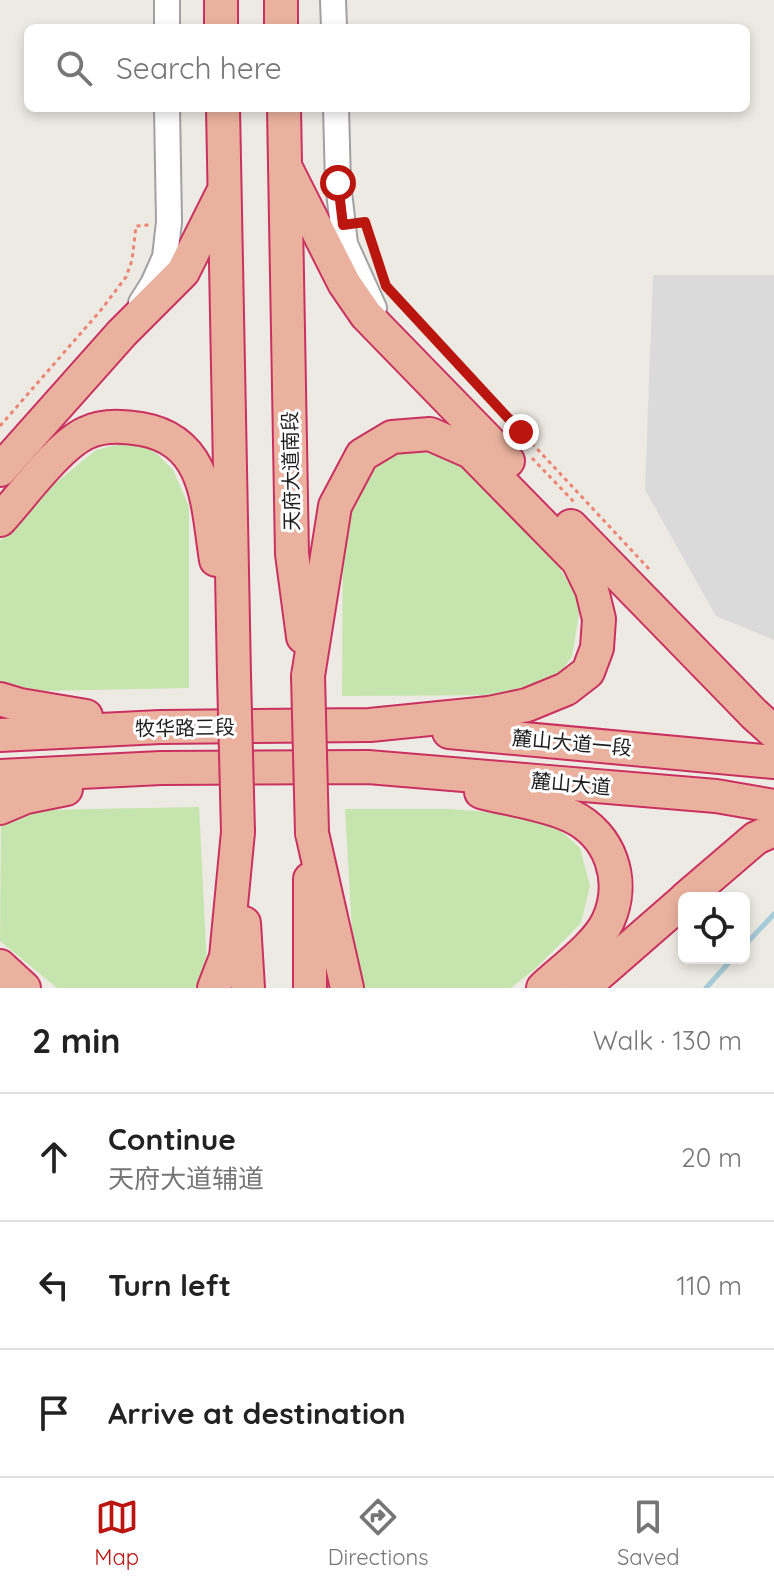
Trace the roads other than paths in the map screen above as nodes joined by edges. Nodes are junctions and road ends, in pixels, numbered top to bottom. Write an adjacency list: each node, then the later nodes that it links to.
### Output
1 (167, 0): 5 (street)
2 (221, 0): 6 (highway)
3 (281, 0): 7 (highway)
4 (333, 0): 8 (street)
5 (167, 24)
6 (221, 24)
7 (281, 24)
8 (334, 24)
9 (167, 112): 15 (street)
10 (223, 112): 14 (highway)
11 (284, 112): 13 (highway, 天府大道南段)
12 (336, 112): 16 (street)
13 (285, 166): 16 (highway); 20 (highway, 天府大道南段)
14 (225, 187): 15 (highway); 19 (highway)
15 (122, 333): 17 (highway)
16 (403, 353): 24 (highway)
17 (0, 470)
18 (0, 520): 19 (highway)
19 (234, 675): 33 (highway, bridge)
20 (308, 676): 22 (highway); 34 (highway, 天府大道南段, bridge)
21 (0, 699): 23 (highway)
22 (370, 725): 23 (highway, 牧华路三段); 26 (highway, 麓山大道一段)
23 (160, 727): 25 (highway, 牧华路三段)
24 (774, 732)
25 (0, 735)
26 (774, 762)
27 (368, 767): 28 (highway, 牧华路三段); 30 (highway, 麓山大道); 43 (highway)
28 (161, 768): 29 (highway, 牧华路三段); 31 (highway)
29 (0, 776)
30 (774, 806)
31 (0, 808)
32 (774, 830): 35 (highway)
33 (238, 832): 38 (highway); 40 (highway)
34 (312, 833): 41 (highway); 42 (highway)
35 (693, 892)
36 (678, 905): 44 (highway)
37 (0, 966): 39 (highway)
38 (246, 982)
39 (24, 988)
40 (214, 988)
41 (310, 988)
42 (347, 988)
43 (543, 988)
44 (583, 988)

